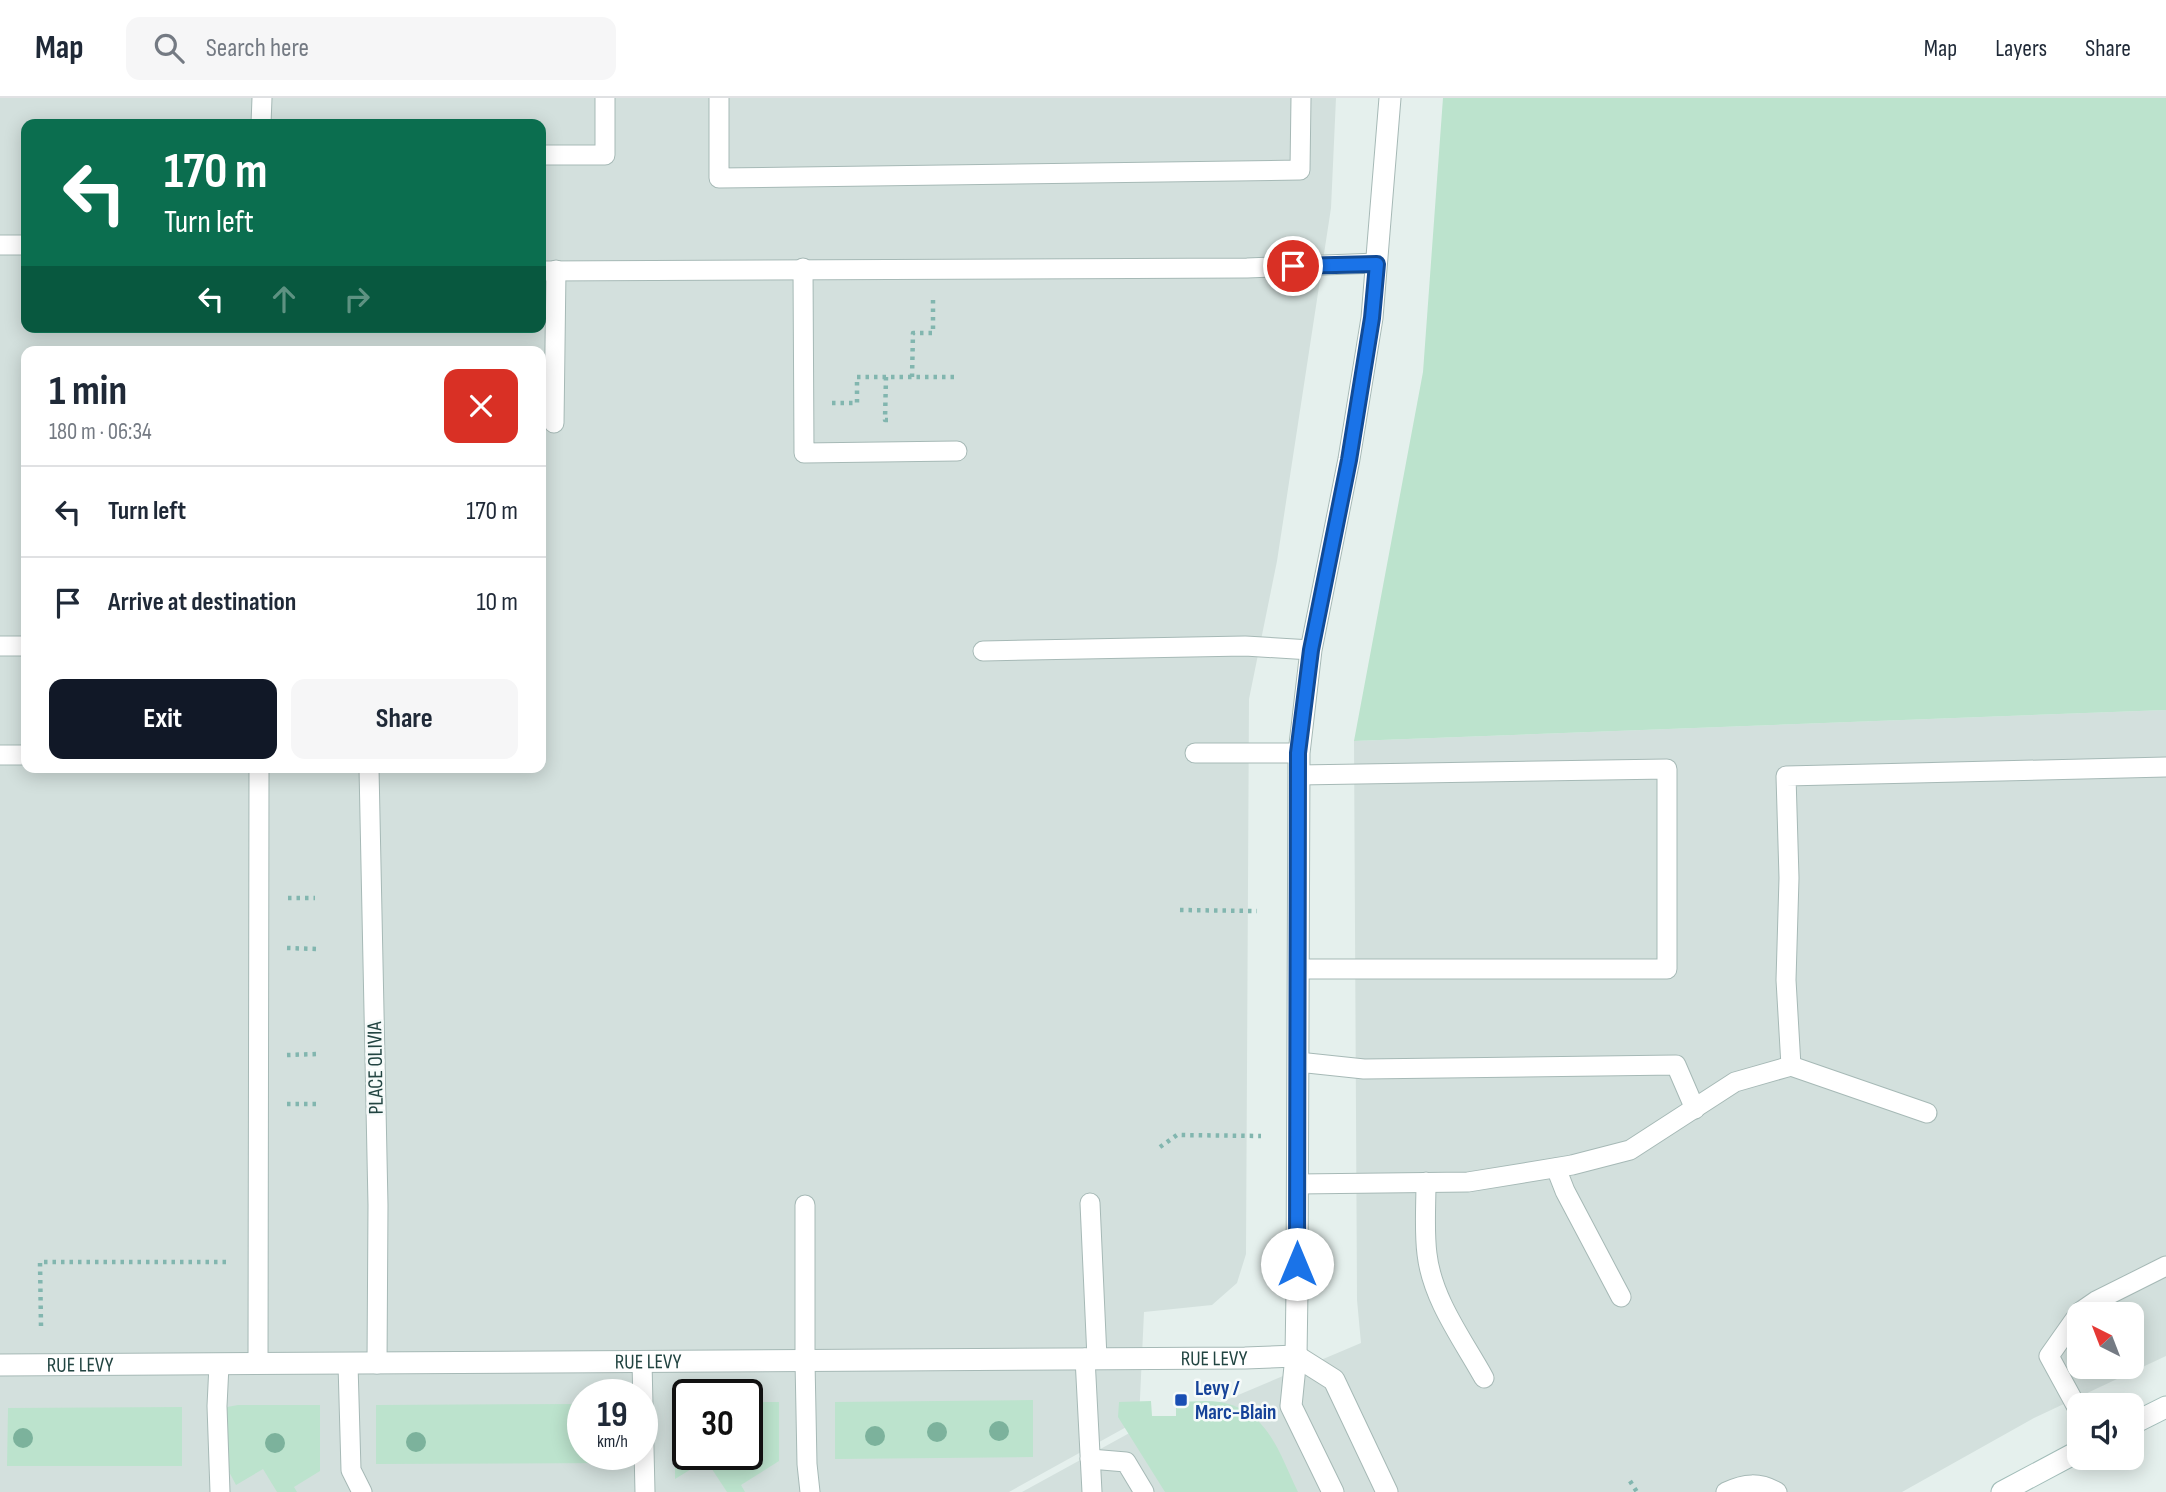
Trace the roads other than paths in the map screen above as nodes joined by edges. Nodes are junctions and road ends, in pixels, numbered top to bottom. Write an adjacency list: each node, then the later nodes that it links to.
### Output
1 (262, 98): 6 (lane)
2 (605, 98): 7 (lane)
3 (719, 98): 4 (lane)
4 (1301, 98)
5 (1390, 98): 10 (street)
6 (261, 119)
7 (546, 155)
8 (0, 245): 9 (lane)
9 (21, 245)
10 (1377, 264): 11 (lane); 17 (street)
11 (803, 268): 12 (lane); 14 (lane)
12 (548, 270): 13 (lane)
13 (554, 423)
14 (957, 451)
15 (0, 646): 16 (lane)
16 (21, 646)
17 (1311, 650): 18 (lane); 20 (street)
18 (983, 651)
19 (1195, 753): 20 (lane)
20 (1298, 753): 26 (street)
21 (0, 755): 22 (lane)
22 (21, 755)
23 (2166, 767): 29 (lane)
24 (259, 773): 43 (lane)
25 (369, 773): 45 (lane, PLACE OLIVIA)
26 (1299, 775): 27 (street); 27 (lane)
27 (1298, 969): 28 (street)
28 (1298, 1062): 30 (lane); 34 (street)
29 (1791, 1066): 30 (lane); 31 (lane)
30 (1695, 1109): 32 (lane)
31 (1927, 1113)
32 (1556, 1168): 33 (lane); 38 (lane)
33 (1426, 1182): 34 (lane); 48 (lane)
34 (1298, 1184): 39 (street)
35 (1090, 1203): 40 (lane)
36 (805, 1205): 41 (lane)
37 (2166, 1266): 49 (lane)
38 (1621, 1297)
39 (1296, 1356): 40 (street, RUE LEVY); 60 (street); 61 (street)
40 (1091, 1358): 41 (street, RUE LEVY); 53 (lane)
41 (805, 1361): 42 (street, RUE LEVY); 57 (lane)
42 (642, 1362): 45 (street, RUE LEVY); 56 (lane)
43 (258, 1364): 44 (street, RUE LEVY); 47 (street, RUE LEVY)
44 (348, 1364): 45 (street, RUE LEVY); 55 (lane)
45 (377, 1364)
46 (0, 1365): 47 (street, RUE LEVY)
47 (219, 1365): 54 (lane)
48 (1485, 1378)
49 (2069, 1393)
50 (2166, 1407): 51 (street)
51 (2144, 1418)
52 (2067, 1457): 64 (street)
53 (1090, 1459): 58 (lane); 59 (lane)
54 (220, 1492)
55 (362, 1492)
56 (645, 1492)
57 (810, 1492)
58 (1092, 1492)
59 (1144, 1492)
60 (1333, 1492)
61 (1387, 1492)
62 (1726, 1492): 63 (lane)
63 (1777, 1492)
64 (2003, 1492)

